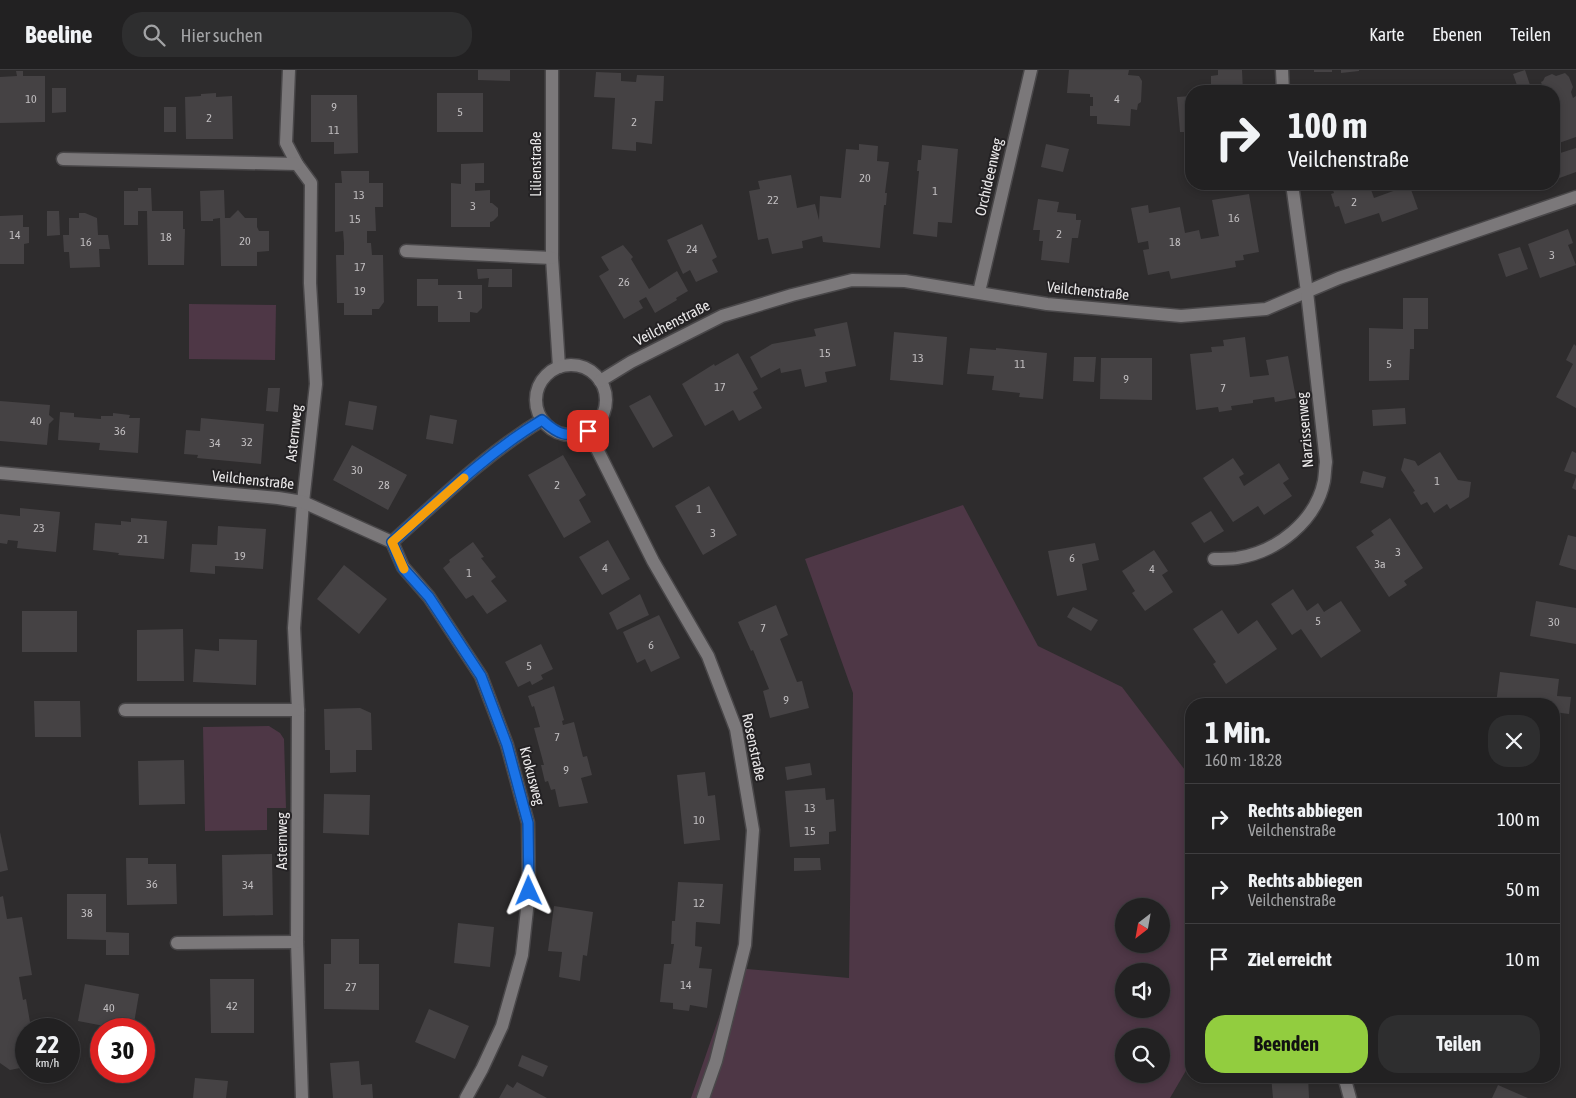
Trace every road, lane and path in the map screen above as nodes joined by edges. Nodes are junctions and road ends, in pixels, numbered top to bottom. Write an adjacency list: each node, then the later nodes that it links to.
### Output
1 (289, 70): 7 (street, Asternweg)
2 (552, 70): 11 (street, Lilienstraße)
3 (1031, 70): 12 (street, Orchideenweg)
4 (1282, 70): 5 (street)
5 (1283, 85)
6 (63, 159): 7 (street)
7 (297, 164): 19 (street, Asternweg)
8 (1293, 190): 13 (street, Narzissenweg)
9 (1576, 197): 13 (street, Veilchenstraße)
10 (406, 251): 11 (street)
11 (552, 258): 14 (street, Lilienstraße)
12 (979, 292): 13 (street, Veilchenstraße); 15 (street, Veilchenstraße)
13 (1307, 292): 21 (street, Narzissenweg)
14 (559, 367): 15 (street); 16 (street)
15 (600, 381): 17 (street)
16 (542, 420): 17 (street); 20 (street)
17 (588, 431): 29 (street, Rosenstraße)
18 (0, 473): 19 (street, Veilchenstraße)
19 (303, 502): 20 (street, Veilchenstraße); 23 (street, Asternweg)
20 (392, 542): 28 (street, Krokusweg)
21 (1214, 560)
22 (125, 710): 23 (street)
23 (298, 710): 24 (street, Asternweg)
24 (297, 942): 25 (street); 27 (street, Asternweg)
25 (177, 944)
26 (1346, 1083): 30 (street)
27 (302, 1098)
28 (466, 1098)
29 (703, 1098)
30 (1350, 1098)

